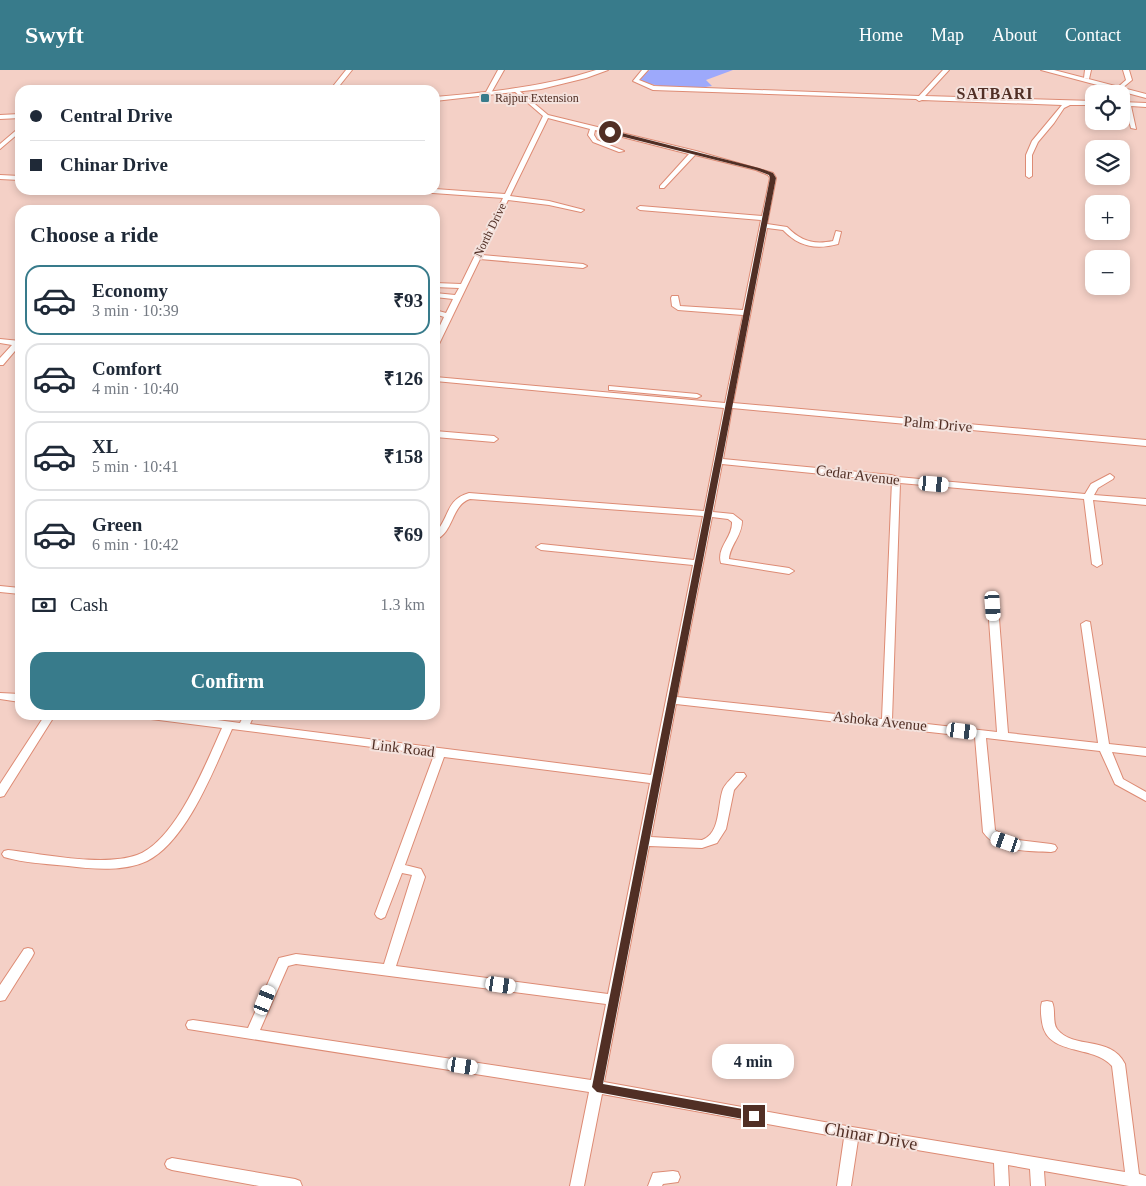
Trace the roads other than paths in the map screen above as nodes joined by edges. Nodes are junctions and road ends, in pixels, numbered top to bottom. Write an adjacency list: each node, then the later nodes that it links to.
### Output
1 (349, 70): 11 (street)
2 (501, 70): 16 (street)
3 (593, 70): 15 (main road)
4 (604, 70): 15 (main road)
5 (646, 70): 20 (street)
6 (946, 70): 20 (street)
7 (1045, 70): 17 (main road)
8 (1056, 70): 10 (main road)
9 (1126, 70): 13 (street)
10 (1088, 74): 12 (main road)
11 (337, 85)
12 (1116, 85)
13 (1123, 85)
14 (1130, 90): 17 (main road)
15 (517, 91): 16 (main road); 19 (main road); 28 (street)
16 (489, 92): 18 (main road)
17 (1146, 94)
18 (440, 97)
19 (440, 97)
20 (919, 99): 21 (street)
21 (1066, 103): 22 (street); 37 (street)
22 (1085, 103)
23 (1130, 104): 24 (street)
24 (1146, 105)
25 (0, 112): 26 (main road)
26 (15, 112)
27 (15, 116): 29 (main road)
28 (546, 116): 31 (street); 42 (street, North Drive)
29 (0, 117)
30 (1130, 118): 32 (street)
31 (594, 128): 35 (street); 36 (street)
32 (1134, 128)
33 (15, 134): 34 (street)
34 (0, 147)
35 (622, 151)
36 (694, 152): 40 (street); 45 (street)
37 (1029, 176)
38 (0, 177): 39 (street)
39 (15, 178)
40 (662, 187)
41 (440, 192): 42 (street)
42 (506, 197): 44 (street); 47 (street, North Drive)
43 (640, 208): 45 (street)
44 (581, 210)
45 (765, 222): 46 (street); 54 (street)
46 (838, 232)
47 (477, 257): 48 (street); 50 (street, North Drive)
48 (583, 266)
49 (440, 285): 50 (street)
50 (463, 286): 52 (street, North Drive)
51 (440, 295): 52 (street)
52 (458, 297): 56 (street, North Drive)
53 (675, 298): 54 (street)
54 (747, 313): 64 (street)
55 (440, 314): 56 (street)
56 (448, 316): 57 (street, North Drive)
57 (440, 333)
58 (0, 341): 59 (street)
59 (15, 343)
60 (15, 347): 61 (street)
61 (0, 363)
62 (440, 379): 64 (street)
63 (612, 388): 64 (street)
64 (730, 403): 67 (street, Palm Drive); 68 (street)
65 (440, 434): 66 (street)
66 (494, 439)
67 (1146, 443)
68 (719, 461): 70 (street, Cedar Avenue); 73 (street)
69 (1110, 477): 71 (street)
70 (896, 480): 71 (street, Cedar Avenue); 89 (street)
71 (1088, 497): 72 (street, Cedar Avenue); 77 (street)
72 (1146, 502)
73 (709, 514): 74 (street); 76 (street); 78 (street)
74 (440, 533)
75 (541, 548): 76 (street)
76 (699, 563): 85 (street)
77 (1097, 564)
78 (789, 572)
79 (0, 589): 80 (street)
80 (15, 590)
81 (993, 606): 93 (street)
82 (1086, 624): 94 (street)
83 (0, 696): 84 (street)
84 (15, 698)
85 (673, 700): 89 (street, Ashoka Avenue); 98 (street)
86 (47, 720): 99 (street)
87 (186, 720): 90 (street, Link Road)
88 (246, 720): 91 (street)
89 (888, 722): 92 (street, Ashoka Avenue)
90 (229, 726): 91 (street, Link Road); 103 (street)
91 (243, 727): 96 (street, Link Road)
92 (980, 733): 93 (street, Ashoka Avenue); 102 (street)
93 (1003, 736): 94 (street, Ashoka Avenue)
94 (1104, 747): 95 (street, Ashoka Avenue); 100 (street)
95 (1146, 752)
96 (440, 753): 98 (street, Link Road); 104 (street)
97 (740, 776): 101 (street)
98 (656, 780): 101 (street)
99 (0, 793)
100 (1146, 797)
101 (644, 841): 109 (street)
102 (1051, 848)
103 (8, 854)
104 (398, 868): 105 (street); 107 (street)
105 (381, 914)
106 (28, 953): 108 (street)
107 (388, 970): 109 (street); 112 (street)
108 (0, 996)
109 (614, 1000): 113 (street)
110 (1047, 1006): 119 (street)
111 (193, 1025): 112 (street, Chinar Drive)
112 (252, 1034): 113 (street, Chinar Drive)
113 (597, 1087): 114 (street, Chinar Drive); 121 (street)
114 (852, 1134): 115 (street, Chinar Drive); 123 (street)
115 (1001, 1158): 117 (street, Chinar Drive); 124 (street)
116 (172, 1164): 120 (street)
117 (1037, 1164): 119 (street, Chinar Drive); 125 (street)
118 (673, 1177): 122 (street)
119 (1139, 1182)
120 (295, 1186)
121 (577, 1186)
122 (656, 1186)
123 (844, 1186)
124 (1002, 1186)
125 (1038, 1186)

